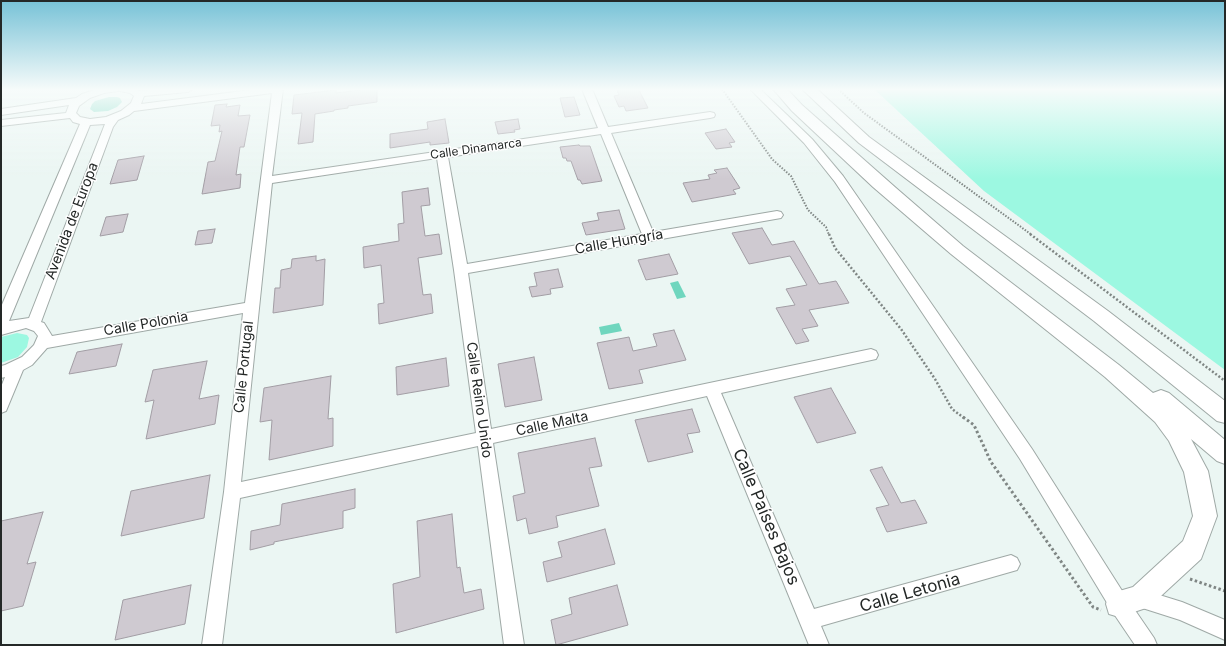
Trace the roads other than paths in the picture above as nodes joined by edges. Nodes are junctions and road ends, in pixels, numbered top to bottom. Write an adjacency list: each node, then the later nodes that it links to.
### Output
1 (36, 119): 12 (street)
2 (76, 119): 11 (street)
3 (104, 119): 11 (street)
4 (113, 119): 22 (street, Avenida de Europa)
5 (274, 119): 15 (street, Calle Portugal)
6 (599, 119): 13 (street)
7 (683, 119): 13 (street, Calle Dinamarca)
8 (786, 119): 35 (street)
9 (809, 119): 16 (highway)
10 (842, 119): 30 (highway)
11 (86, 121): 21 (street, Avenida de Europa)
12 (1, 123)
13 (604, 131): 14 (street, Calle Dinamarca); 18 (street)
14 (442, 154): 15 (street, Calle Dinamarca); 19 (street, Calle Reino Unido)
15 (267, 180): 20 (street, Calle Portugal)
16 (879, 182): 32 (highway); 35 (highway)
17 (777, 215): 18 (street, Calle Hungría)
18 (649, 237): 19 (street, Calle Hungría)
19 (461, 270): 31 (street, Calle Reino Unido)
20 (251, 306): 24 (street, Calle Polonia); 33 (street, Calle Portugal)
21 (1, 323)
22 (32, 325): 23 (street); 24 (street)
23 (1, 330)
24 (42, 343): 26 (street)
25 (871, 355): 28 (street, Calle Malta)
26 (17, 366): 27 (street); 29 (street)
27 (1, 372)
28 (712, 390): 31 (street, Calle Malta); 36 (street, Calle Países Bajos)
29 (1, 406)
30 (1225, 414)
31 (484, 439): 33 (street, Calle Malta); 39 (street, Calle Reino Unido)
32 (1225, 454)
33 (232, 492): 38 (street, Calle Portugal)
34 (1011, 564): 36 (street, Calle Letonia)
35 (1130, 602): 37 (street); 41 (street)
36 (809, 620): 40 (street, Calle Países Bajos)
37 (1225, 630)
38 (212, 645)
39 (514, 645)
40 (819, 645)
41 (1147, 645)

